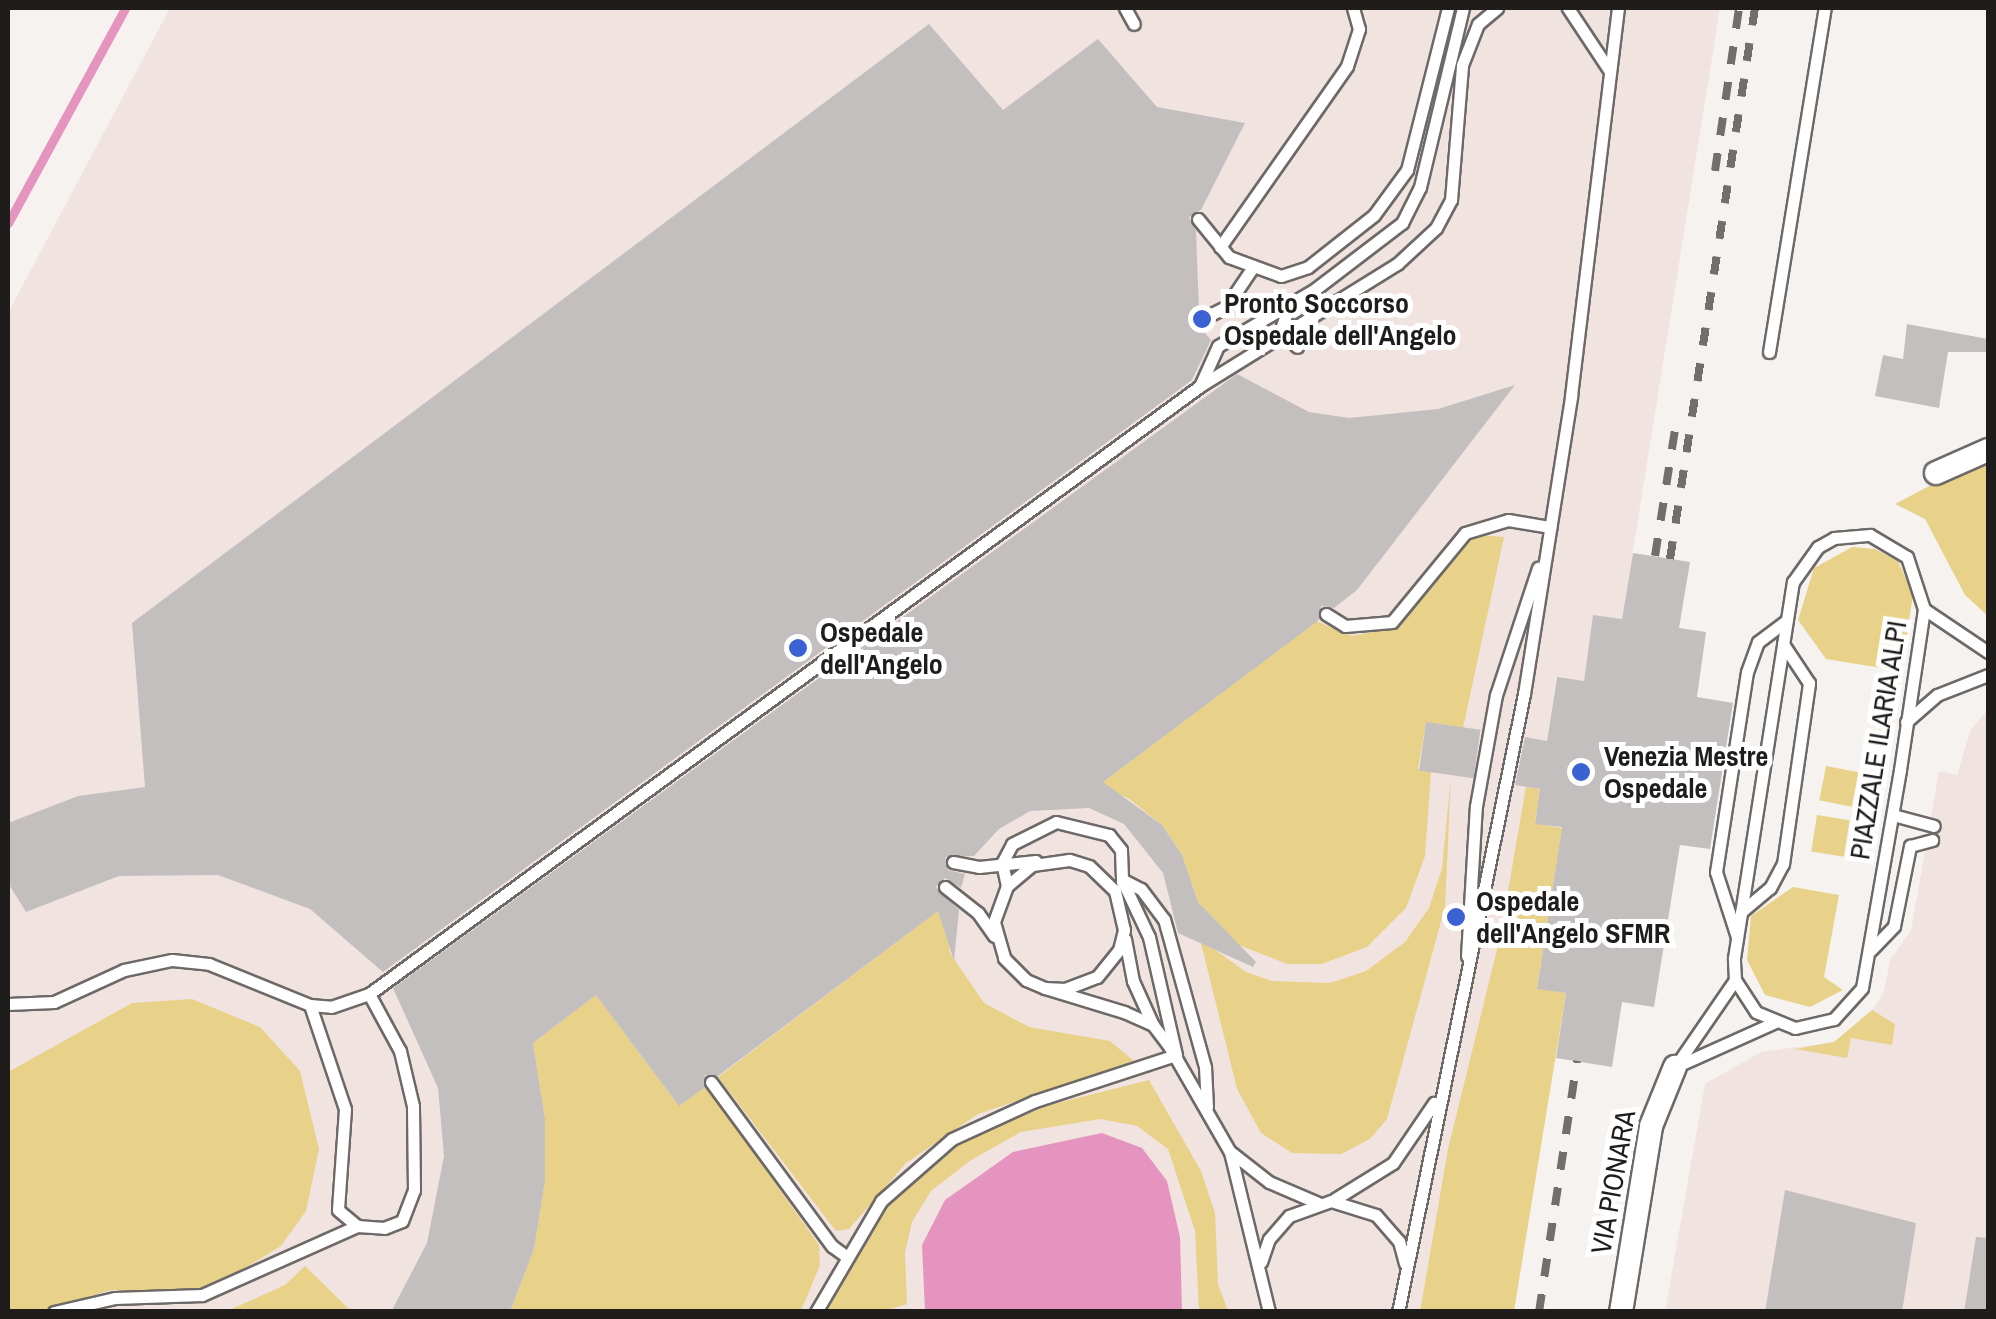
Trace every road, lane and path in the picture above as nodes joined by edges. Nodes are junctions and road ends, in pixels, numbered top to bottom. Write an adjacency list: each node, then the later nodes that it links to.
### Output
1 (1124, 8): 9 (lane)
2 (1353, 8): 12 (lane)
3 (1448, 8): 13 (lane)
4 (1463, 8): 14 (lane)
5 (1497, 8): 16 (lane)
6 (1568, 8): 10 (lane)
7 (1618, 8): 10 (lane)
8 (1825, 8): 18 (lane)
9 (1134, 24)
10 (1609, 71): 22 (lane)
11 (1198, 219): 12 (lane)
12 (1220, 246): 13 (lane)
13 (1251, 270): 15 (lane)
14 (1293, 301): 16 (lane); 19 (lane)
15 (1202, 319)
16 (1286, 337): 17 (lane); 19 (lane)
17 (1296, 347)
18 (1768, 352)
19 (1200, 386): 49 (lane)
20 (1988, 450): 21 (street)
21 (1936, 472)
22 (1550, 531): 24 (lane); 48 (lane); 48 (lane)
23 (1924, 608): 25 (lane, PIAZZALE ILARIA ALPI); 27 (lane); 29 (lane, PIAZZALE ILARIA ALPI)
24 (1326, 614)
25 (1787, 620): 26 (lane, PIAZZALE ILARIA ALPI); 43 (lane)
26 (1783, 644): 41 (lane, PIAZZALE ILARIA ALPI); 41 (lane)
27 (1988, 652)
28 (1988, 675): 29 (lane)
29 (1906, 722): 30 (lane, PIAZZALE ILARIA ALPI)
30 (1892, 815): 31 (lane); 45 (lane, PIAZZALE ILARIA ALPI)
31 (1934, 826)
32 (1932, 840): 45 (lane)
33 (1051, 860): 35 (lane); 36 (lane); 38 (lane)
34 (953, 862): 35 (lane)
35 (1002, 863): 37 (lane); 38 (lane)
36 (1102, 876): 37 (lane); 40 (lane)
37 (1122, 880): 40 (lane); 54 (lane); 58 (lane)
38 (1007, 886): 44 (lane)
39 (945, 887): 44 (lane)
40 (1122, 908): 42 (lane)
41 (1742, 912): 43 (lane, PIAZZALE ILARIA ALPI)
42 (1124, 930): 47 (lane); 53 (lane)
43 (1738, 937): 46 (lane, PIAZZALE ILARIA ALPI)
44 (996, 939): 47 (lane)
45 (1871, 950): 52 (lane, PIAZZALE ILARIA ALPI)
46 (1735, 980): 52 (lane); 55 (lane, VIA PIONARA)
47 (1045, 988): 53 (lane)
48 (1465, 992): 57 (lane)
49 (369, 994): 51 (lane); 61 (lane)
50 (8, 1004): 51 (lane)
51 (310, 1005): 61 (lane)
52 (1774, 1022): 55 (lane)
53 (1152, 1025): 54 (lane)
54 (1176, 1056): 58 (lane); 62 (lane)
55 (1675, 1067): 69 (street, VIA PIONARA)
56 (711, 1082): 62 (lane)
57 (1441, 1090): 60 (lane); 64 (lane)
58 (1208, 1111): 59 (lane)
59 (1230, 1152): 60 (lane); 63 (lane)
60 (1324, 1202): 63 (lane); 64 (lane)
61 (357, 1226): 65 (lane)
62 (846, 1256): 66 (lane)
63 (1259, 1271): 67 (lane)
64 (1407, 1282): 68 (lane)
65 (54, 1312)
66 (816, 1312)
67 (1269, 1312)
68 (1398, 1312)
69 (1621, 1312)

